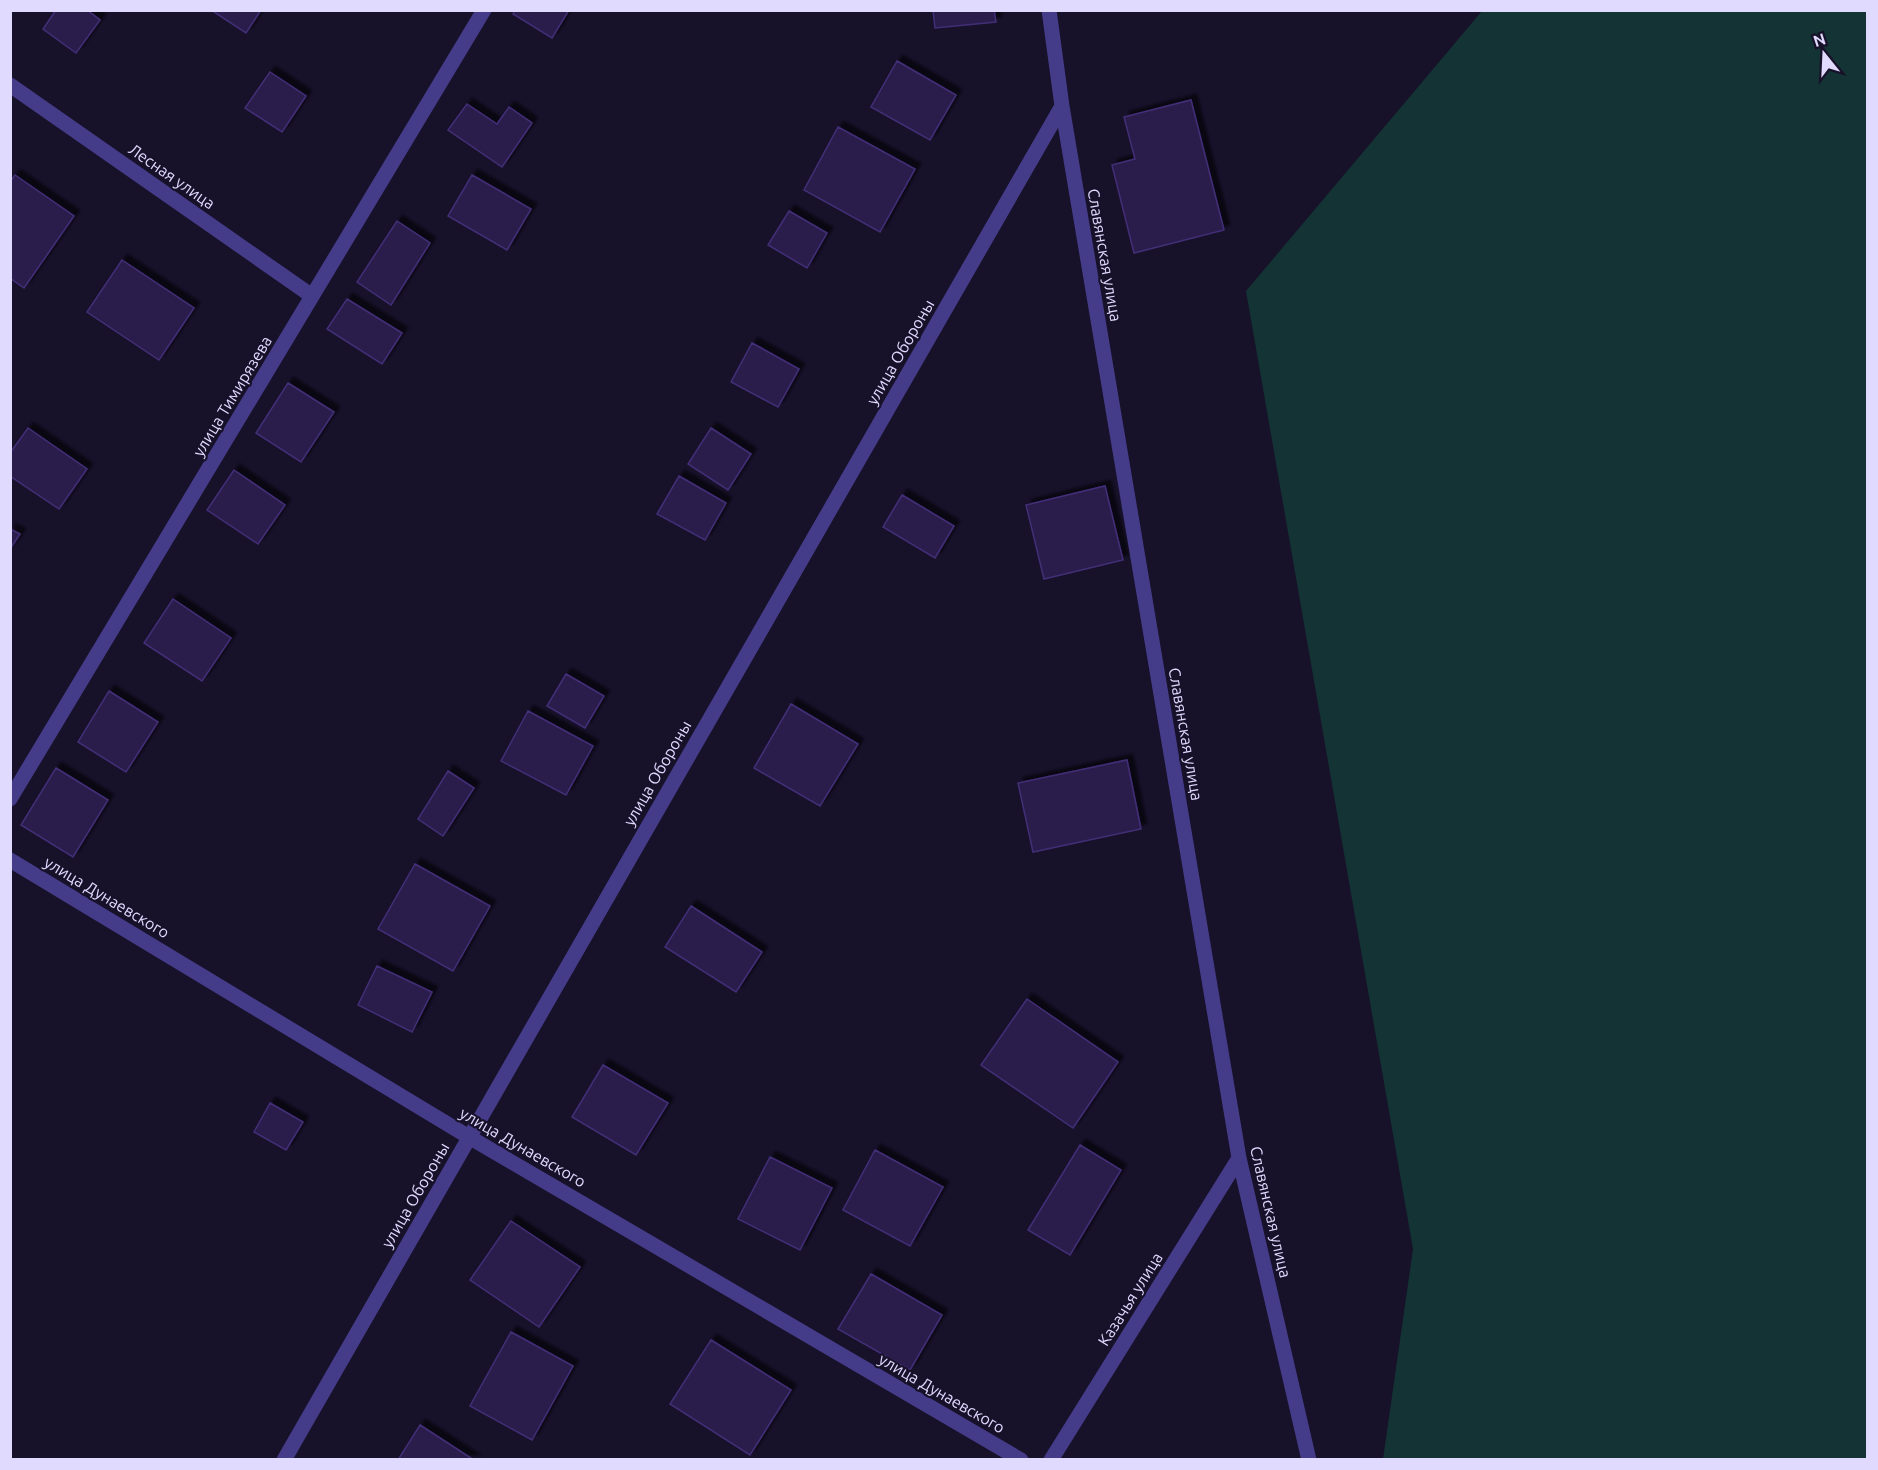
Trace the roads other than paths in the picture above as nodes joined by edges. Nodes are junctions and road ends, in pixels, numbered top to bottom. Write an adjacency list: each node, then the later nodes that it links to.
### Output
1 (484, 10): 5 (street, улица Тимирязева)
2 (1049, 10): 4 (street, Славянская улица)
3 (10, 85): 5 (street, Лесная улица)
4 (1062, 106): 8 (street, улица Обороны); 9 (street, Славянская улица)
5 (312, 296): 6 (street, улица Тимирязева)
6 (10, 799)
7 (10, 860): 8 (street, улица Дунаевского)
8 (469, 1137): 10 (street, улица Обороны); 11 (street, улица Дунаевского)
9 (1239, 1158): 12 (street, Казачья улица); 13 (street, Славянская улица)
10 (284, 1460)
11 (1021, 1460)
12 (1051, 1460)
13 (1309, 1460)

